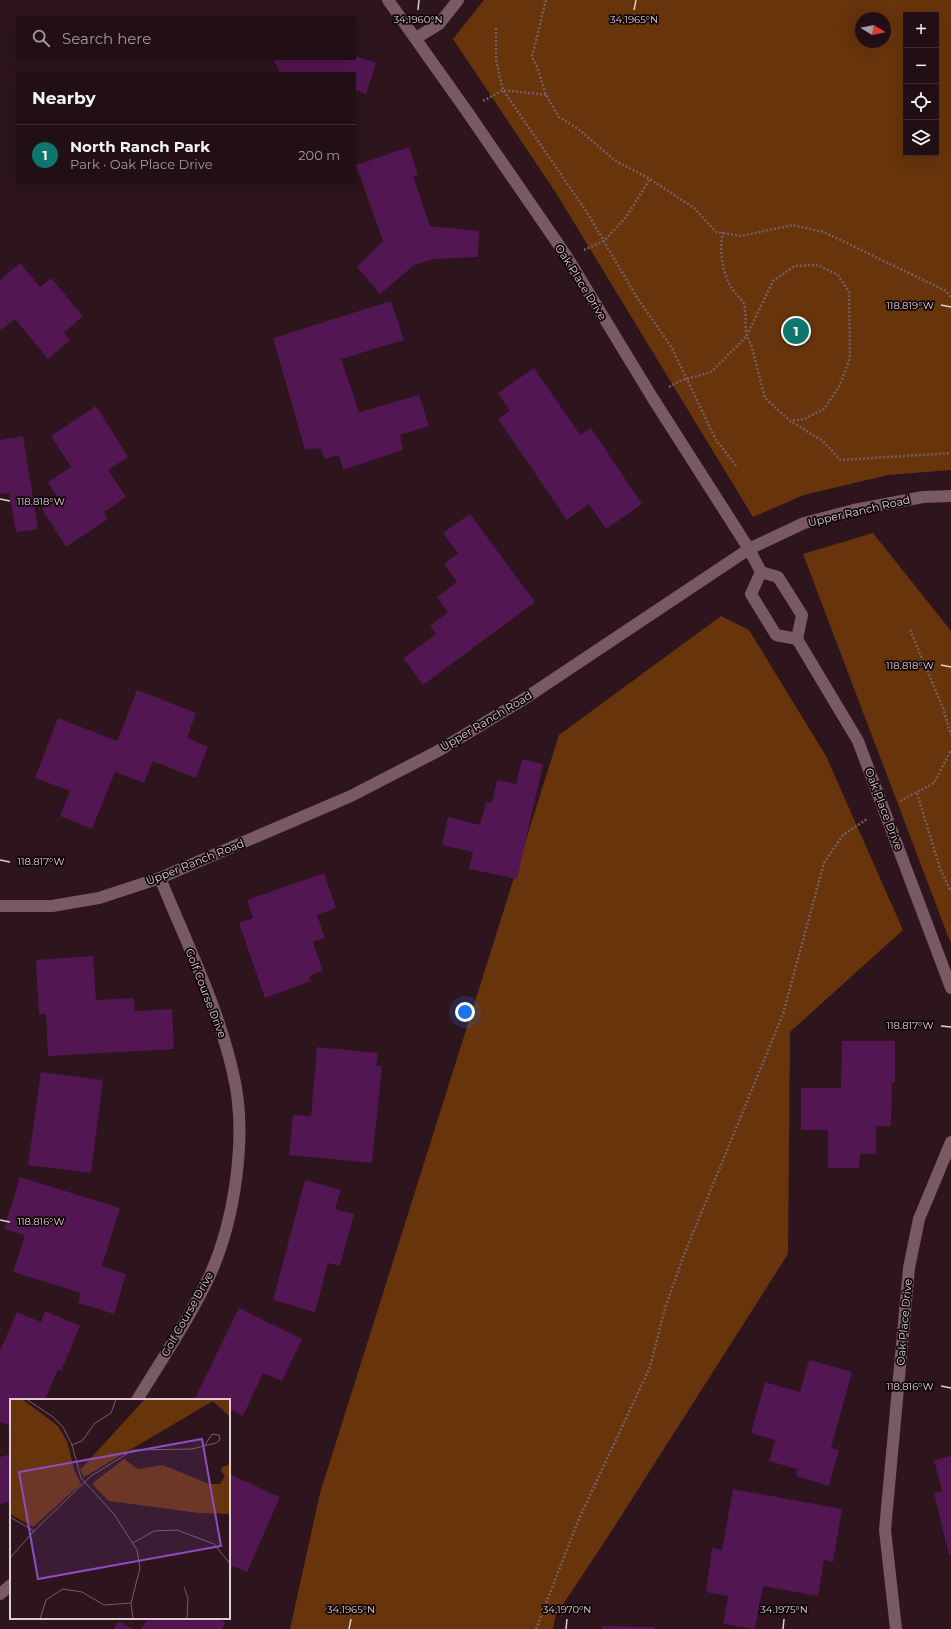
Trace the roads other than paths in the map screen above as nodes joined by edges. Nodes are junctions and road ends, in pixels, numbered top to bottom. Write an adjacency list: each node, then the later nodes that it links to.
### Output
1 (388, 0): 3 (street, Oak Place Drive)
2 (458, 0): 3 (street)
3 (416, 38): 5 (street, Oak Place Drive)
4 (951, 496): 5 (street, Upper Ranch Road)
5 (749, 549): 6 (street, Oak Place Drive); 8 (street, Upper Ranch Road)
6 (761, 572): 7 (street); 7 (street)
7 (797, 639): 10 (street, Oak Place Drive)
8 (160, 878): 9 (street, Upper Ranch Road); 12 (street, Golf Course Drive)
9 (0, 906)
10 (951, 988)
11 (951, 1142): 15 (street, Oak Place Drive)
12 (138, 1399)
13 (10, 1586): 14 (street)
14 (0, 1594)
15 (896, 1629)

